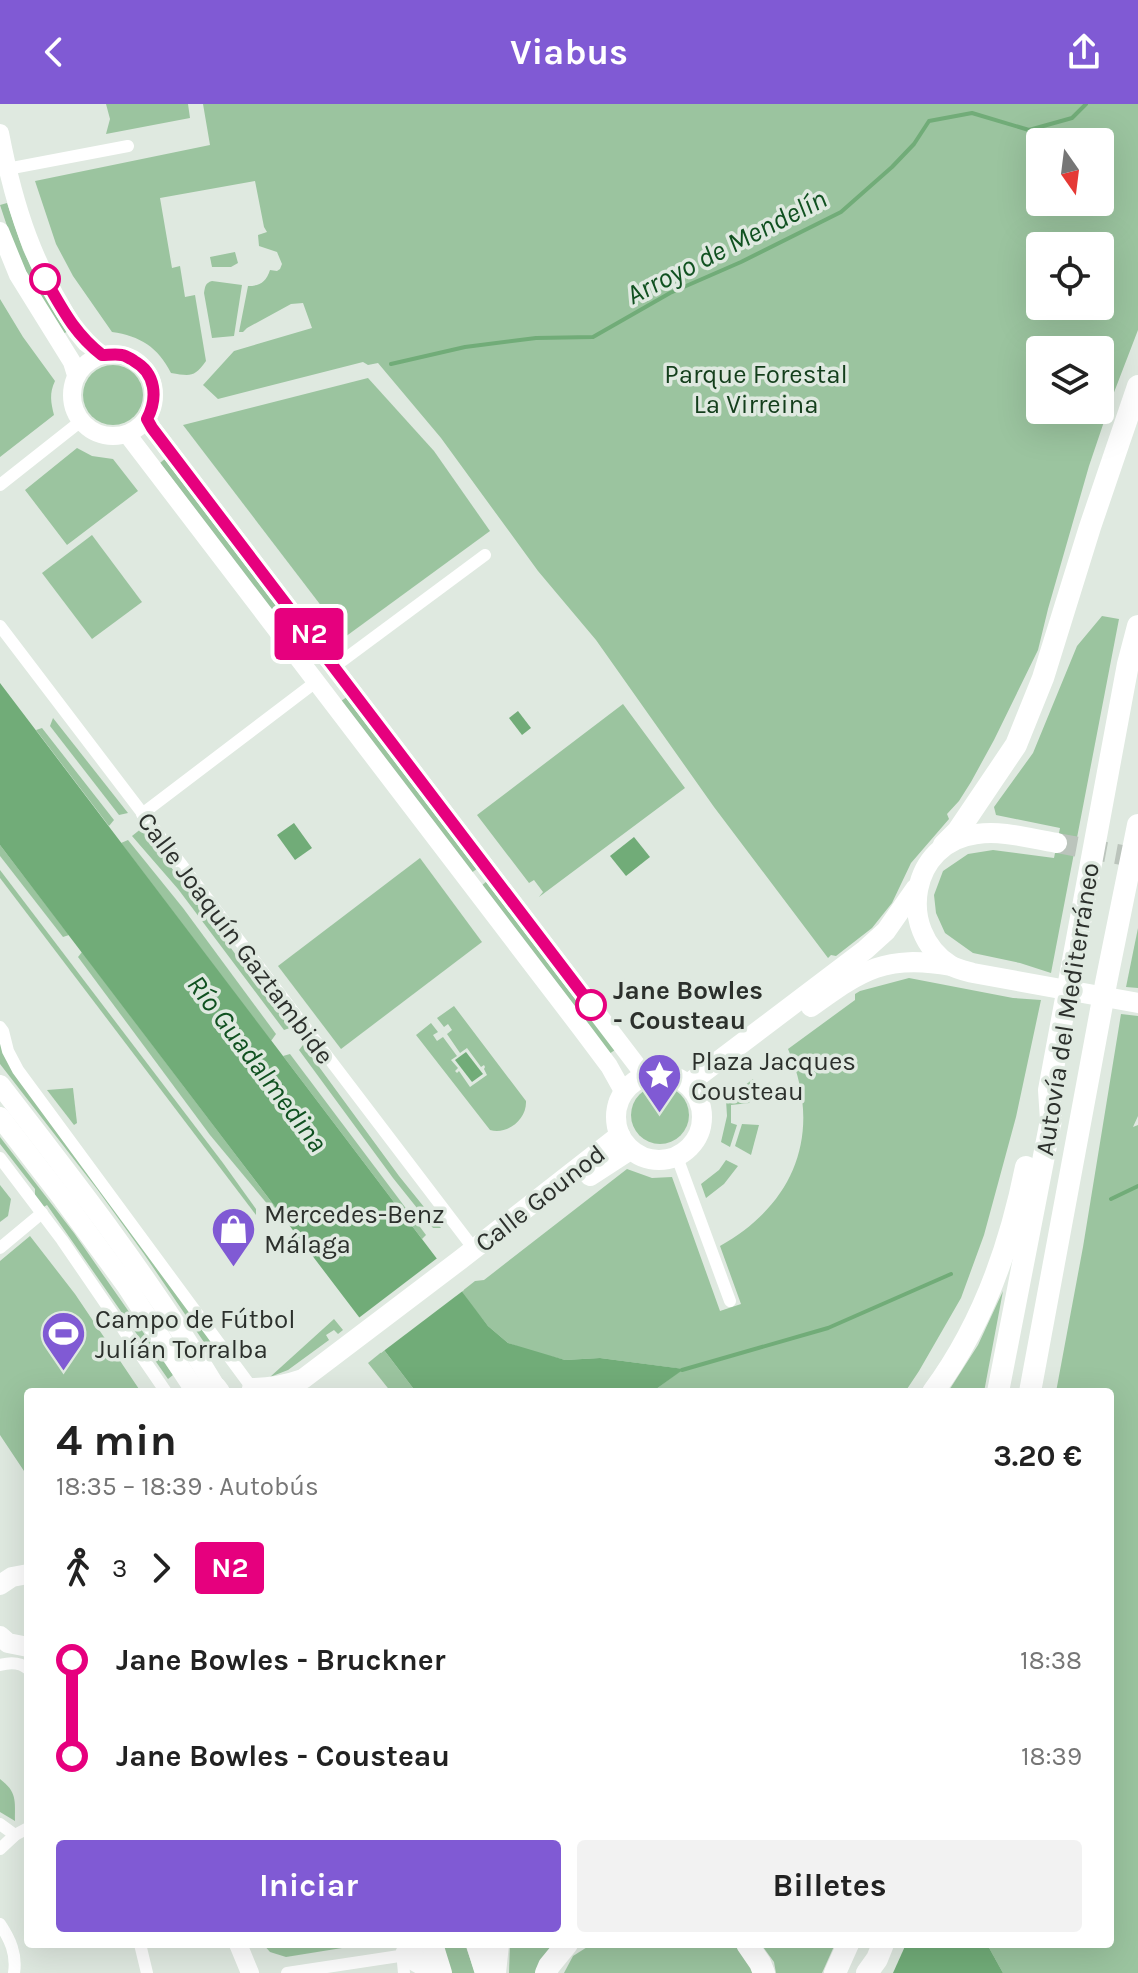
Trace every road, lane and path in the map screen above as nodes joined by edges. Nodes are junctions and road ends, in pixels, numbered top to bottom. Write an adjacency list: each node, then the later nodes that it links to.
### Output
1 (0, 133): 3 (main road)
2 (128, 146): 3 (street)
3 (7, 169): 5 (main road)
4 (0, 231): 6 (main road)
5 (102, 355): 6 (main road); 8 (main road)
6 (76, 375): 9 (main road)
7 (1138, 386): 20 (highway)
8 (147, 419): 10 (main road); 15 (main road)
9 (81, 421): 10 (main road); 11 (street)
10 (127, 434): 16 (main road)
11 (0, 485)
12 (485, 555): 15 (street)
13 (0, 626): 17 (street, Calle Joaquín Gaztambide)
14 (1138, 626): 28 (highway, Autovía del Mediterráneo)
15 (334, 667): 25 (main road)
16 (317, 681): 17 (street); 29 (main road)
17 (142, 814): 36 (street, Calle Joaquín Gaztambide)
18 (1138, 825): 49 (highway, Autovía del Mediterráneo)
19 (1057, 843): 20 (main road)
20 (944, 845): 21 (main road)
21 (918, 885): 22 (main road); 27 (main road)
22 (951, 966): 23 (main road); 27 (main road)
23 (1138, 1003)
24 (0, 1027): 44 (street)
25 (645, 1076): 27 (main road); 29 (main road)
26 (0, 1085): 40 (main road)
27 (692, 1089): 32 (main road)
28 (1049, 1090): 47 (highway); 48 (highway, Autovía del Mediterráneo)
29 (624, 1093): 31 (main road)
30 (0, 1117): 41 (main road)
31 (625, 1142): 32 (main road); 36 (main road, Calle Gounod)
32 (677, 1157): 37 (street)
33 (0, 1158): 34 (street)
34 (42, 1213): 35 (street); 39 (street)
35 (0, 1248)
36 (467, 1260): 38 (main road, Calle Gounod)
37 (730, 1301)
38 (357, 1348): 45 (main road); 46 (main road)
39 (163, 1388)
40 (208, 1388)
41 (208, 1388)
42 (218, 1388): 43 (main road)
43 (250, 1388)
44 (255, 1388)
45 (268, 1388)
46 (312, 1388)
47 (936, 1388)
48 (999, 1388)
49 (1031, 1388)
50 (24, 1575): 51 (main road)
51 (0, 1585)
52 (14, 1650): 53 (street)
53 (0, 1665)
54 (0, 1824): 56 (street)
55 (24, 1830): 56 (street)
56 (15, 1835): 57 (street)
57 (0, 1849)
58 (0, 1924): 68 (street)
59 (141, 1948): 69 (street)
60 (240, 1948): 70 (main road)
61 (433, 1948): 73 (highway)
62 (485, 1948): 74 (highway)
63 (486, 1948): 75 (highway)
64 (564, 1948): 76 (highway)
65 (750, 1948): 77 (highway)
66 (846, 1948): 78 (highway)
67 (406, 1954): 71 (street); 72 (highway)
68 (14, 1973)
69 (147, 1973)
70 (250, 1973)
71 (287, 1973)
72 (432, 1973)
73 (441, 1973)
74 (486, 1973)
75 (495, 1973)
76 (546, 1973)
77 (764, 1973)
78 (835, 1973)

